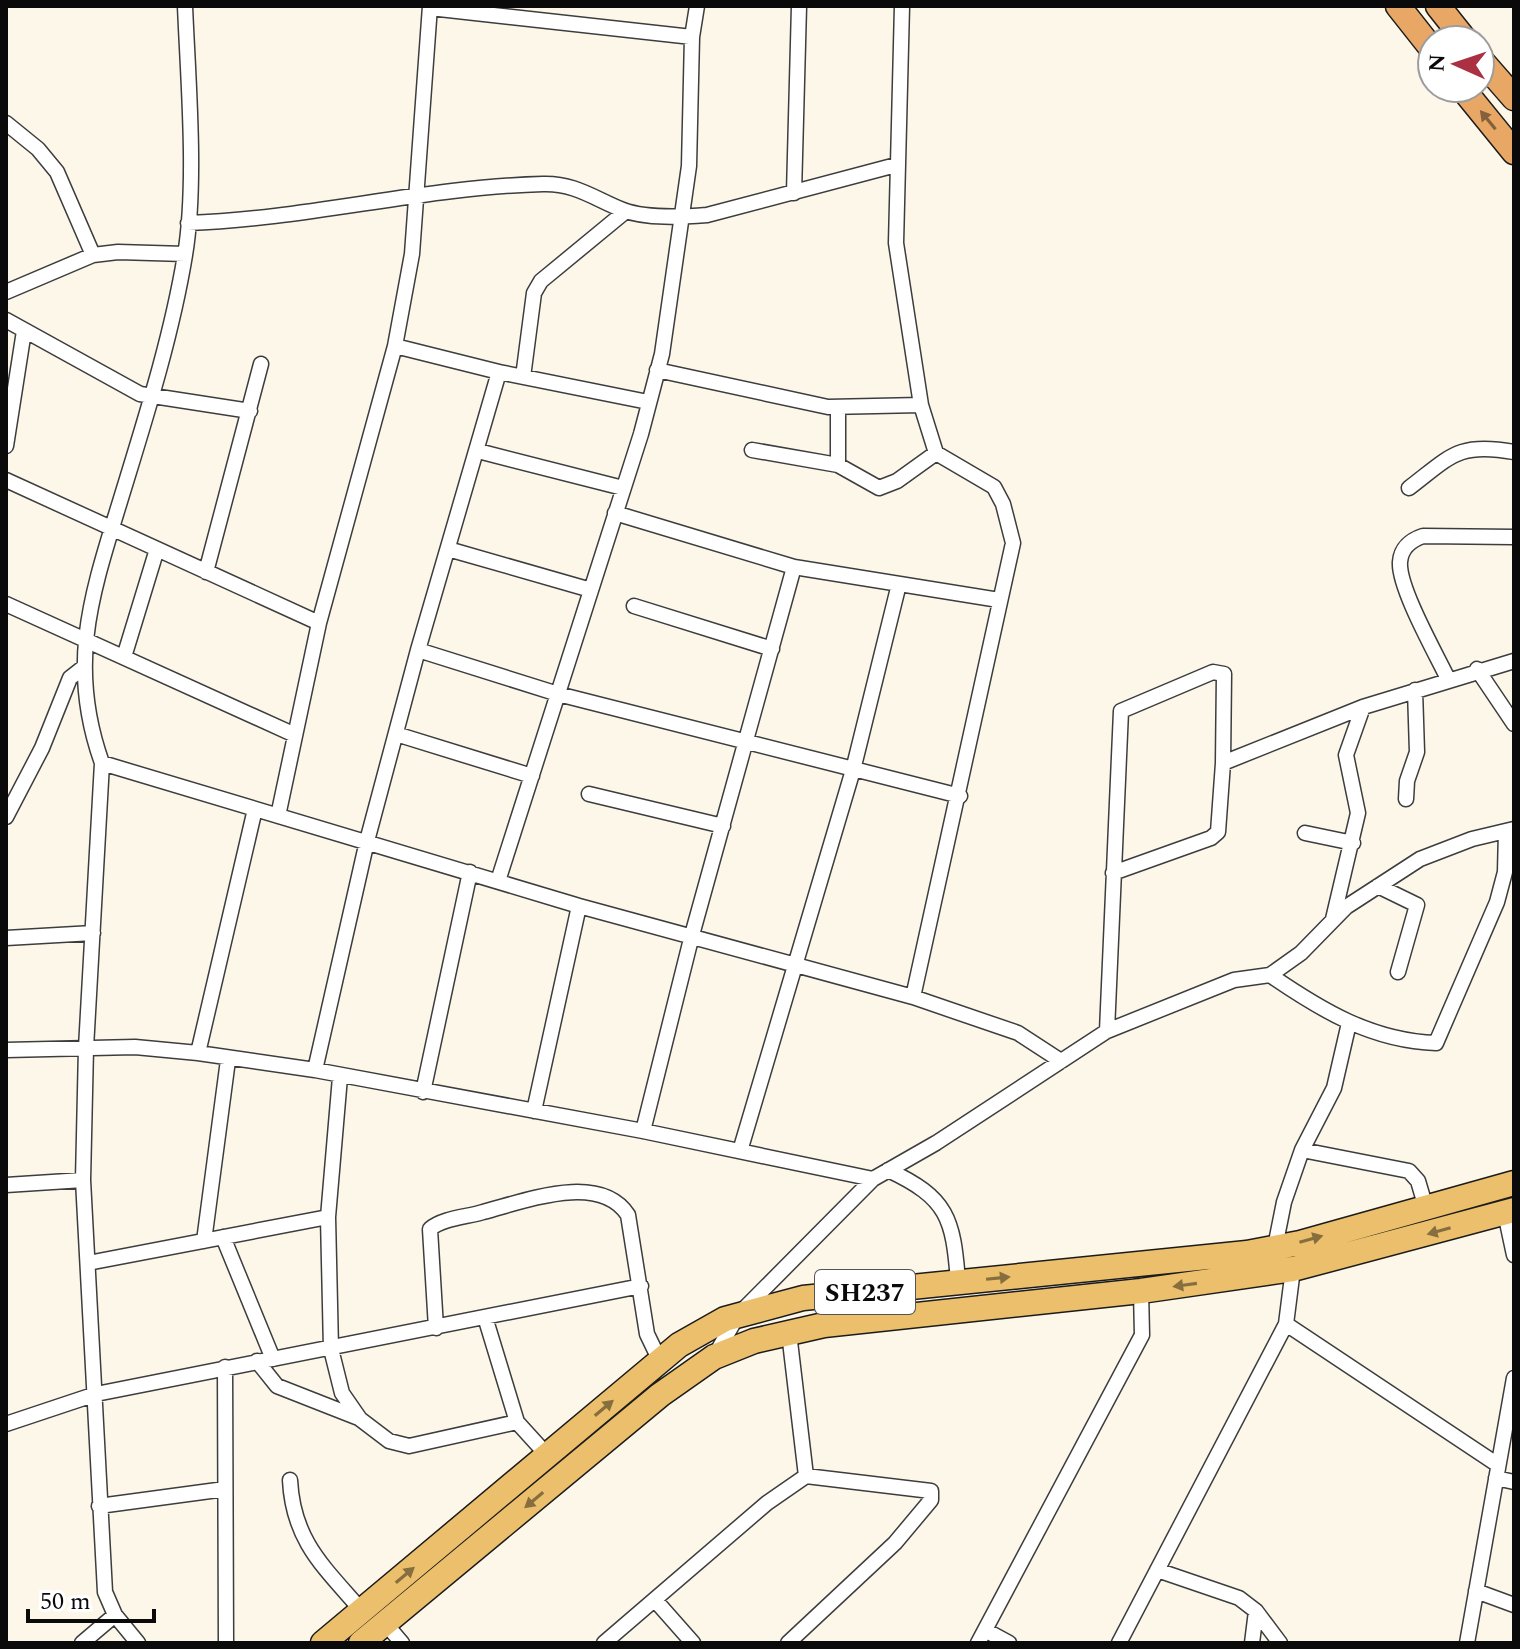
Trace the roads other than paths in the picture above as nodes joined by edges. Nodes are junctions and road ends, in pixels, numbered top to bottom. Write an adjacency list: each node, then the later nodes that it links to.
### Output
1 (185, 6): 22 (street)
2 (697, 6): 11 (street)
3 (799, 6): 18 (street)
4 (902, 6): 17 (street)
5 (1398, 6): 10 (highway)
6 (1438, 6): 9 (highway)
7 (430, 7): 8 (street); 19 (street)
8 (535, 13): 11 (street)
9 (1452, 24)
10 (1416, 29)
11 (692, 37): 21 (street)
12 (1496, 77): 13 (highway)
13 (1514, 98)
14 (1475, 104): 16 (highway, one-way to 14)
15 (6, 123): 24 (street)
16 (1514, 152)
17 (896, 165): 18 (street); 35 (street)
18 (794, 193): 21 (street)
19 (418, 196): 20 (street); 22 (street); 28 (street)
20 (626, 211): 21 (street); 32 (street)
21 (684, 217): 30 (street)
22 (188, 223): 23 (street)
23 (185, 254): 24 (street); 33 (street)
24 (93, 255): 25 (street)
25 (6, 292)
26 (6, 320): 27 (street)
27 (24, 331): 33 (street); 38 (street)
28 (395, 346): 31 (street); 59 (street)
29 (261, 364): 37 (street)
30 (657, 370): 34 (street); 36 (street)
31 (499, 372): 32 (street); 40 (street)
32 (523, 377): 34 (street)
33 (149, 397): 37 (street); 48 (street)
34 (648, 402): 45 (street)
35 (921, 405): 36 (street); 42 (street)
36 (838, 408): 43 (street)
37 (250, 411): 53 (street)
38 (6, 446)
39 (752, 450): 43 (street)
40 (478, 451): 45 (street); 51 (street)
41 (1514, 452): 46 (street)
42 (936, 453): 43 (street); 56 (street)
43 (838, 465)
44 (6, 480): 48 (street)
45 (623, 488): 47 (street)
46 (1409, 488)
47 (615, 513): 52 (street); 55 (street)
48 (111, 528): 50 (street); 60 (street)
49 (1514, 537): 67 (street)
50 (157, 549): 53 (street); 63 (street)
51 (448, 549): 55 (street); 62 (street)
52 (794, 567): 54 (street); 61 (street)
53 (206, 572): 59 (street)
54 (899, 584): 56 (street); 77 (street)
55 (591, 590): 69 (street)
56 (999, 600): 80 (street)
57 (6, 604): 60 (street)
58 (634, 606): 61 (street)
59 (319, 623): 73 (street)
60 (86, 640): 63 (street); 65 (street)
61 (772, 649): 74 (street)
62 (418, 650): 69 (street); 72 (street)
63 (124, 657): 73 (street)
64 (1514, 658): 66 (street)
65 (84, 667): 75 (street); 84 (street)
66 (1477, 669): 67 (street); 71 (street)
67 (1448, 679): 68 (street)
68 (1415, 690): 70 (street); 81 (street)
69 (558, 694): 74 (street); 78 (street)
70 (1363, 707): 76 (street); 89 (street)
71 (1514, 724)
72 (396, 734): 78 (street); 88 (street)
73 (295, 735): 83 (street)
74 (746, 742): 77 (street); 85 (street)
75 (102, 763): 82 (street); 96 (street)
76 (1223, 763): 91 (street); 91 (street)
77 (853, 770): 80 (street); 99 (street)
78 (532, 776): 92 (street)
79 (589, 794): 85 (street)
80 (960, 796): 102 (street)
81 (1406, 799)
82 (255, 809): 83 (street); 107 (street)
83 (278, 816): 88 (street)
84 (6, 817)
85 (723, 826): 97 (street)
86 (1510, 830): 93 (street); 103 (street)
87 (1305, 833): 89 (street)
88 (367, 841): 90 (street); 110 (street)
89 (1353, 843): 95 (street)
90 (470, 872): 92 (street); 112 (street)
91 (1113, 873): 104 (street)
92 (498, 881): 94 (street)
93 (1378, 886): 95 (street); 100 (street)
94 (579, 906): 97 (street); 113 (street)
95 (1333, 920): 101 (street)
96 (93, 933): 98 (street); 105 (street)
97 (692, 935): 99 (street); 114 (street)
98 (6, 938)
99 (795, 964): 102 (street); 116 (street)
100 (1398, 972)
101 (1270, 975): 103 (street); 104 (street)
102 (913, 997): 109 (street)
103 (1349, 1023): 115 (street)
104 (1107, 1031): 109 (street)
105 (86, 1048): 106 (street); 107 (street); 119 (street)
106 (6, 1050)
107 (198, 1053): 108 (street)
108 (228, 1060): 110 (street); 126 (street)
109 (1061, 1061): 117 (street)
110 (315, 1070): 111 (street)
111 (340, 1077): 112 (street); 124 (street)
112 (423, 1092): 113 (street)
113 (534, 1111): 114 (street)
114 (643, 1131): 116 (street)
115 (1302, 1150): 122 (street); 127 (street)
116 (740, 1151): 118 (street)
117 (888, 1170): 118 (street); 131 (street)
118 (873, 1179): 134 (street)
119 (83, 1180): 121 (street); 129 (street)
120 (1514, 1183): 122 (main road, SH237)
121 (6, 1185)
122 (1426, 1208): 127 (main road, SH237, one-way to 122)
123 (1509, 1212): 128 (street); 130 (main road, SH237, one-way to 130)
124 (328, 1217): 125 (street); 139 (street)
125 (223, 1237): 126 (street); 141 (street)
126 (204, 1241): 129 (street)
127 (1275, 1247): 131 (main road, SH237, one-way to 127)
128 (1514, 1255)
129 (88, 1263): 146 (street)
130 (1293, 1269): 133 (main road, SH237, one-way to 133); 136 (street)
131 (958, 1281): 134 (main road, SH237)
132 (641, 1286): 135 (street); 137 (street); 143 (street)
133 (1141, 1291): 138 (main road, SH237); 165 (street)
134 (738, 1315): 140 (street); 143 (main road, SH237)
135 (485, 1317): 137 (street); 148 (street)
136 (1286, 1324): 151 (street); 157 (street)
137 (436, 1328): 139 (street)
138 (789, 1333): 140 (main road, SH237); 152 (street)
139 (331, 1349): 141 (street); 147 (street)
140 (714, 1357): 164 (main road, SH237, one-way to 164)
141 (273, 1359): 142 (street)
142 (257, 1361): 144 (street); 147 (street)
143 (660, 1361): 150 (main road, SH237, one-way to 143)
144 (225, 1367): 146 (street); 155 (street)
145 (1514, 1378): 151 (street)
146 (96, 1394): 149 (street); 156 (street)
147 (360, 1419): 148 (street)
148 (517, 1422): 150 (street)
149 (6, 1424)
150 (547, 1455): 161 (main road, SH237, one-way to 150)
151 (1497, 1472): 154 (street); 158 (street)
152 (806, 1476): 159 (street); 174 (street)
153 (290, 1480): 161 (street)
154 (1514, 1482)
155 (225, 1489): 156 (street); 168 (street)
156 (99, 1506): 163 (street)
157 (1157, 1570): 162 (street); 176 (street)
158 (1476, 1591): 160 (street); 179 (street)
159 (655, 1600): 172 (street); 173 (street)
160 (1514, 1605)
161 (362, 1611): 169 (main road, SH237)
162 (1256, 1611): 177 (street); 178 (street)
163 (115, 1615): 166 (street); 167 (street)
164 (385, 1623): 170 (main road, SH237); 171 (street)
165 (981, 1637): 175 (street)
166 (82, 1643)
167 (138, 1643)
168 (226, 1643)
169 (323, 1643)
170 (361, 1643)
171 (402, 1643)
172 (604, 1643)
173 (693, 1643)
174 (788, 1643)
175 (1009, 1643)
176 (1119, 1643)
177 (1252, 1643)
178 (1280, 1643)
179 (1467, 1643)

